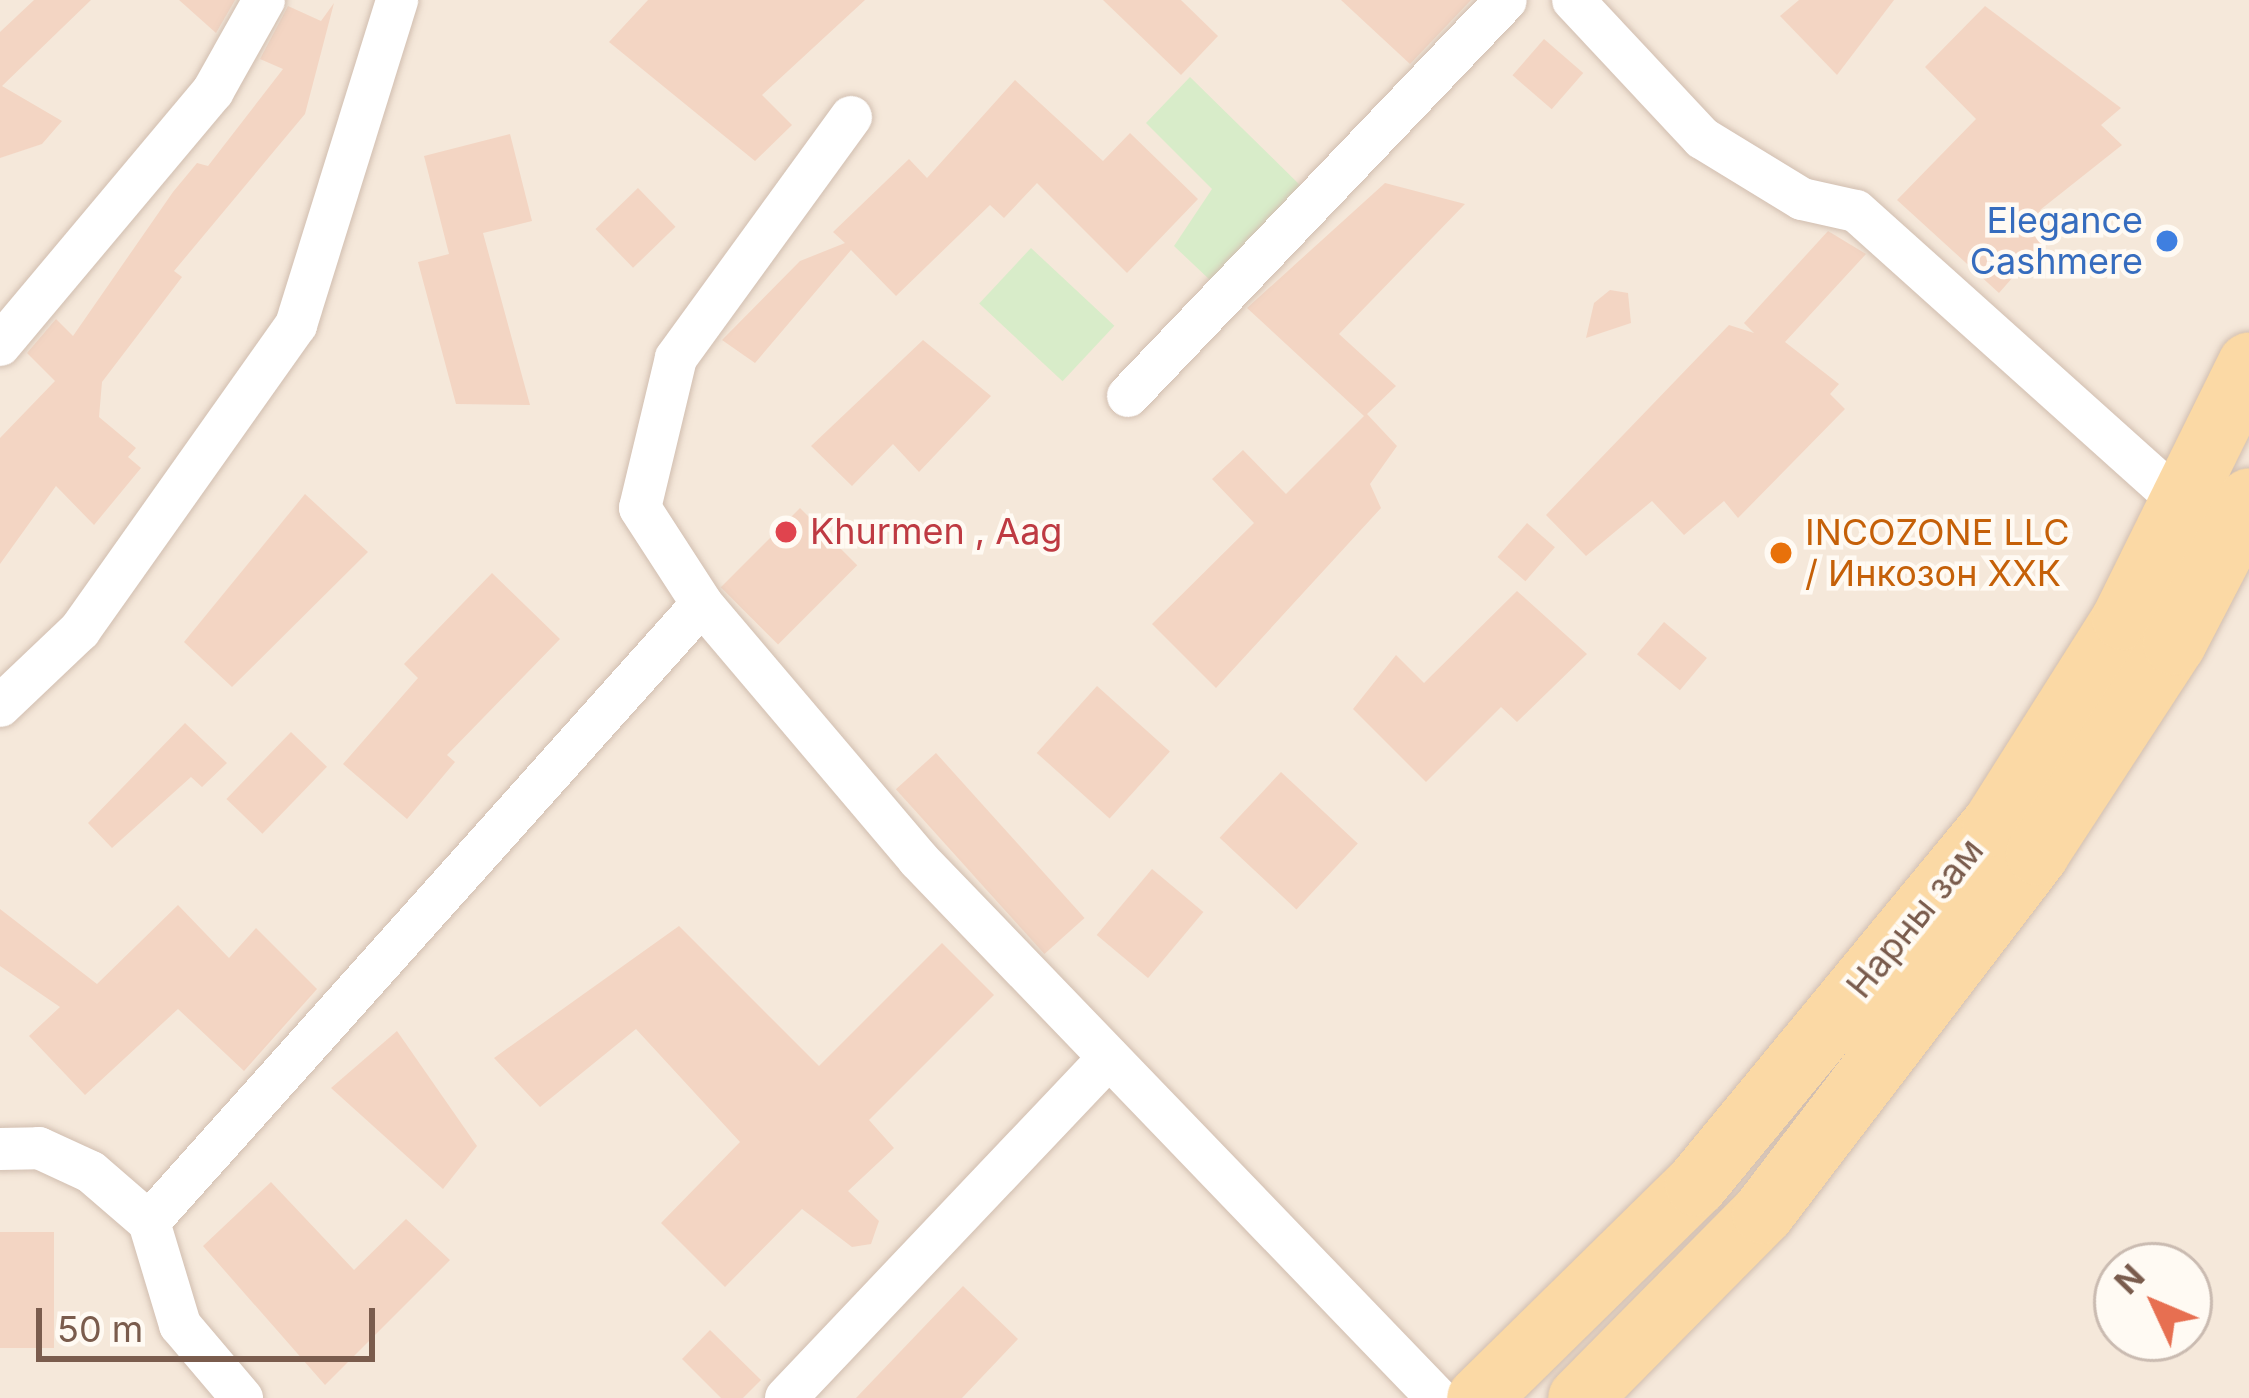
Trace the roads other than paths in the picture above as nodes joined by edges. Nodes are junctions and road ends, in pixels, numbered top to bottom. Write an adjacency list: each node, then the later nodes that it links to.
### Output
1 (264, 0): 6 (street)
2 (397, 0): 12 (street)
3 (1506, 0): 8 (street)
4 (1573, 0): 10 (street)
5 (851, 117): 11 (street)
6 (0, 345)
7 (2249, 363): 10 (main road, Нарны зам)
8 (1128, 396)
9 (2249, 499): 20 (main road, Нарны зам)
10 (2183, 505): 19 (main road, Нарны зам)
11 (702, 604): 13 (street); 15 (street)
12 (0, 706)
13 (1108, 1058): 17 (street); 18 (street)
14 (0, 1149): 15 (street)
15 (149, 1222): 16 (street)
16 (242, 1398)
17 (786, 1398)
18 (1437, 1398)
19 (1478, 1398)
20 (1579, 1398)

